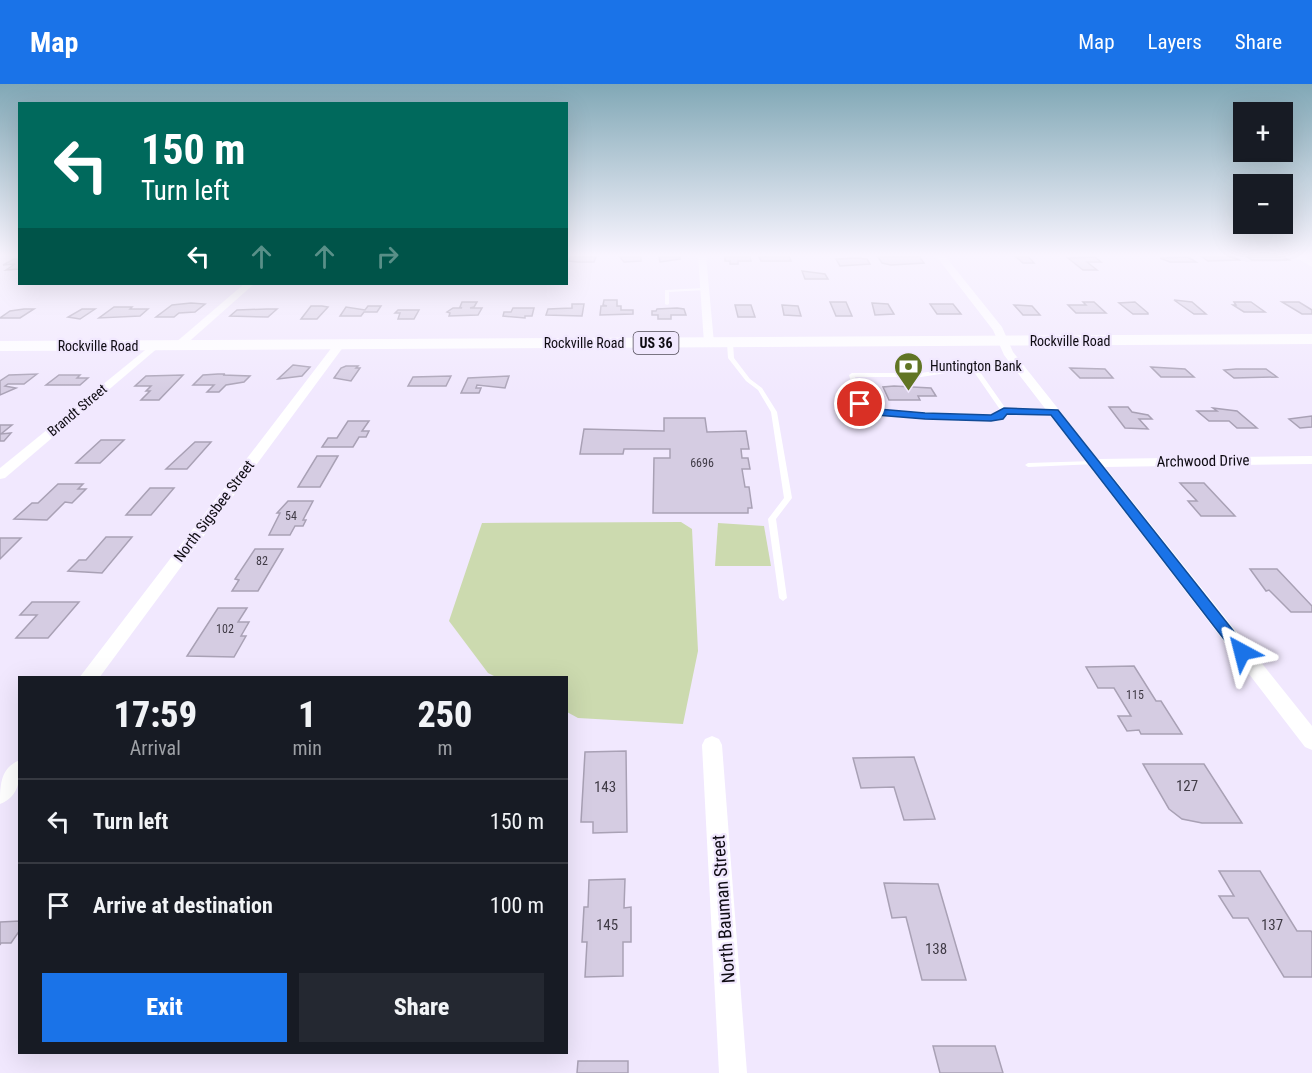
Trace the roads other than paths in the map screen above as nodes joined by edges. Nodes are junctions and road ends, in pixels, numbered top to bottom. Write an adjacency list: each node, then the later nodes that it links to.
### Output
1 (228, 302): 10 (street)
2 (705, 302): 6 (street)
3 (977, 302): 5 (street)
4 (1312, 339): 5 (main road, Rockville Road / US 36)
5 (1004, 341): 7 (main road, Rockville Road / US 36); 13 (street)
6 (709, 343): 7 (main road, Rockville Road / US 36); 8 (main road, Rockville Road / US 36)
7 (730, 343): 20 (lane)
8 (340, 344): 10 (main road, Rockville Road / US 36); 21 (street, North Sigsbee Street)
9 (155, 345): 10 (main road, Rockville Road / US 36); 11 (main road, Rockville Road / US 36); 19 (street, Brandt Street)
10 (180, 345)
11 (0, 346)
12 (974, 367): 13 (lane); 14 (lane); 14 (lane)
13 (1019, 367): 15 (street)
14 (1004, 411): 15 (lane)
15 (1054, 412): 17 (street)
16 (1312, 460): 17 (street, Archwood Drive)
17 (1094, 463): 18 (lane); 22 (street)
18 (1028, 465)
19 (0, 475)
20 (783, 598)
21 (90, 676)
22 (1312, 741)
23 (712, 745): 26 (street, North Bauman Street)
24 (18, 772): 25 (street)
25 (0, 794)
26 (733, 1073)

